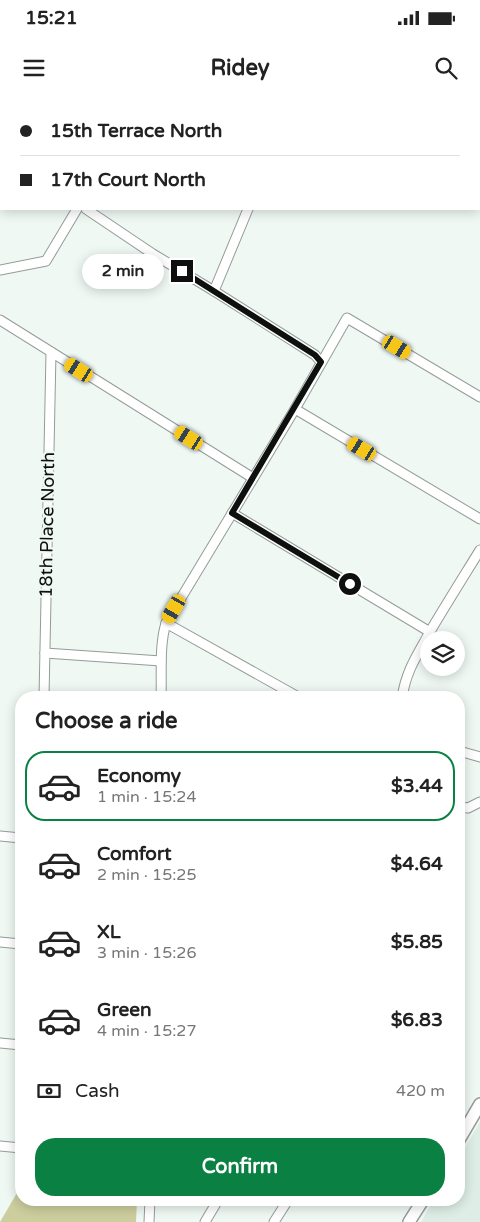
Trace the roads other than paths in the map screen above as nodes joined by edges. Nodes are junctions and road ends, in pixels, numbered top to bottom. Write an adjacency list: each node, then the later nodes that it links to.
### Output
1 (76, 210): 4 (street)
2 (87, 210): 5 (street)
3 (248, 210): 5 (street)
4 (2, 270)
5 (214, 290): 8 (street)
6 (0, 320): 7 (street)
7 (51, 352): 11 (street); 19 (street, 18th Place North)
8 (321, 362): 9 (street); 10 (street)
9 (480, 397)
10 (294, 409): 11 (street); 13 (street)
11 (253, 478): 12 (street)
12 (232, 513): 15 (street); 16 (street)
13 (480, 519)
14 (480, 550): 17 (street)
15 (166, 623): 20 (street); 23 (street)
16 (428, 631)
17 (431, 631)
18 (420, 650): 24 (street)
19 (45, 653): 20 (street); 21 (street, 18th Place North)
20 (161, 661): 22 (street)
21 (44, 691)
22 (161, 691)
23 (287, 691)
24 (403, 691)
25 (465, 753): 26 (street)
26 (480, 758)
27 (480, 802): 28 (street)
28 (465, 807)
29 (0, 836): 30 (street)
30 (15, 837)
31 (0, 942): 32 (street)
32 (15, 943)
33 (0, 1043): 34 (street)
34 (15, 1044)
35 (480, 1104): 36 (main road)
36 (465, 1130)
37 (0, 1146): 38 (street)
38 (15, 1147)
39 (150, 1206): 43 (street)
40 (214, 1206): 44 (street)
41 (284, 1206): 45 (street)
42 (419, 1206): 46 (main road)
43 (149, 1222)
44 (205, 1222)
45 (274, 1222)
46 (409, 1222)

